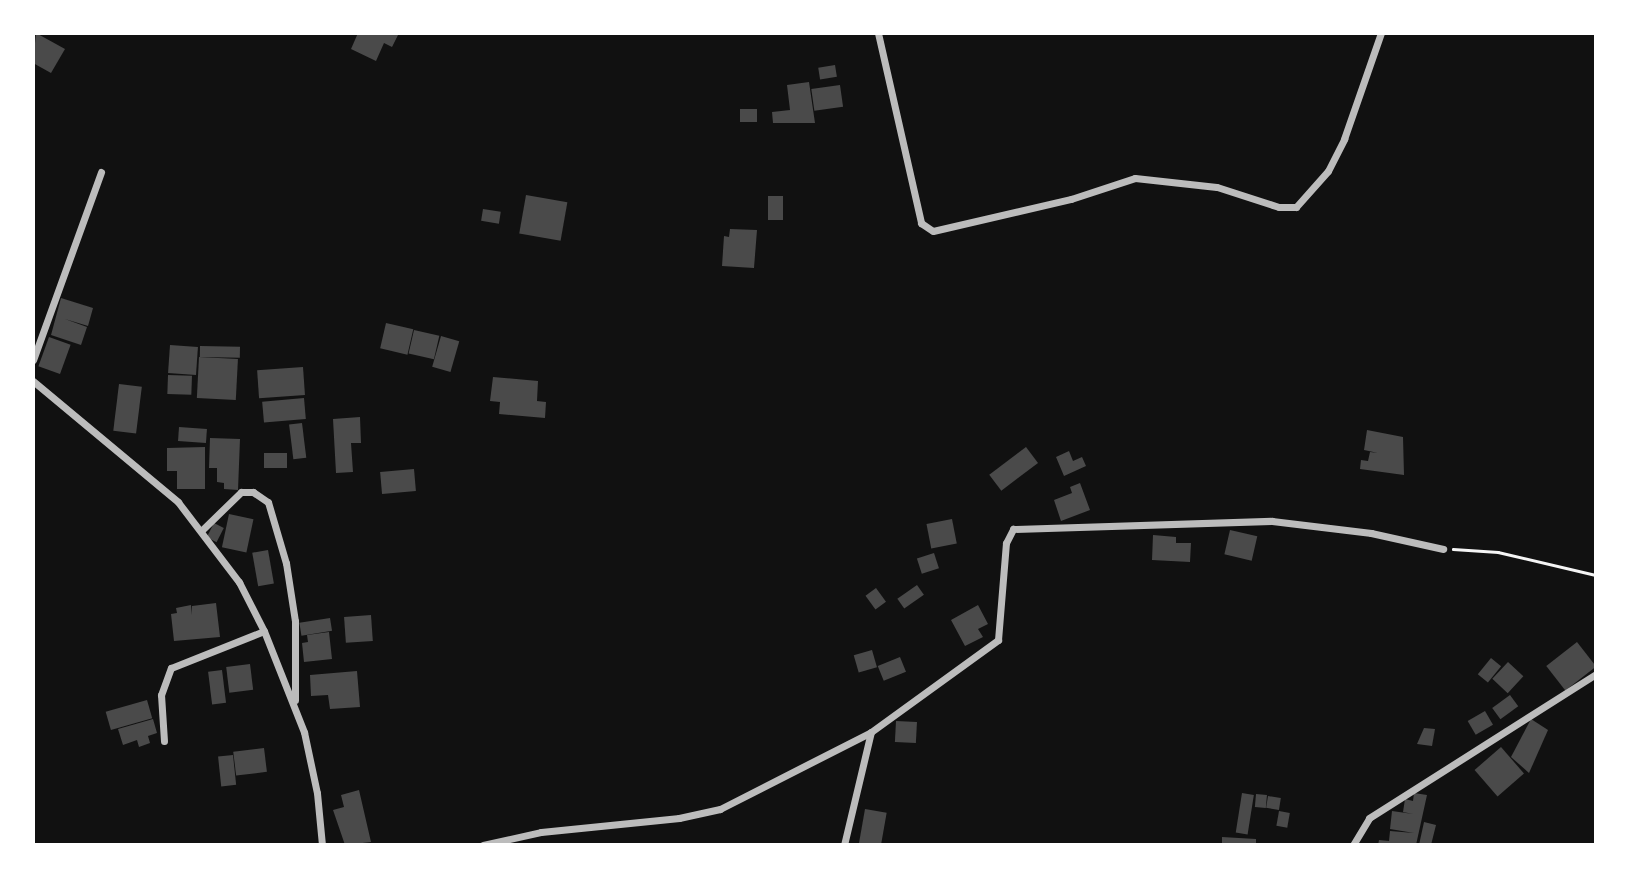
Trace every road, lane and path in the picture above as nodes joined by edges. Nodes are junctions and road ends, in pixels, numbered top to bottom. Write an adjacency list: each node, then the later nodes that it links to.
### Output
1 (878, 33): 2 (street)
2 (1381, 33)
3 (101, 172): 4 (street)
4 (33, 360)
5 (33, 381): 6 (street)
6 (201, 531): 9 (street); 11 (street)
7 (1443, 549): 8 (path); 12 (street)
8 (1596, 575)
9 (264, 631): 11 (street); 13 (street)
10 (1596, 674): 17 (street)
11 (295, 704): 14 (street)
12 (871, 732): 15 (street); 16 (street)
13 (164, 741)
14 (322, 845)
15 (483, 845)
16 (844, 845)
17 (1353, 845)

